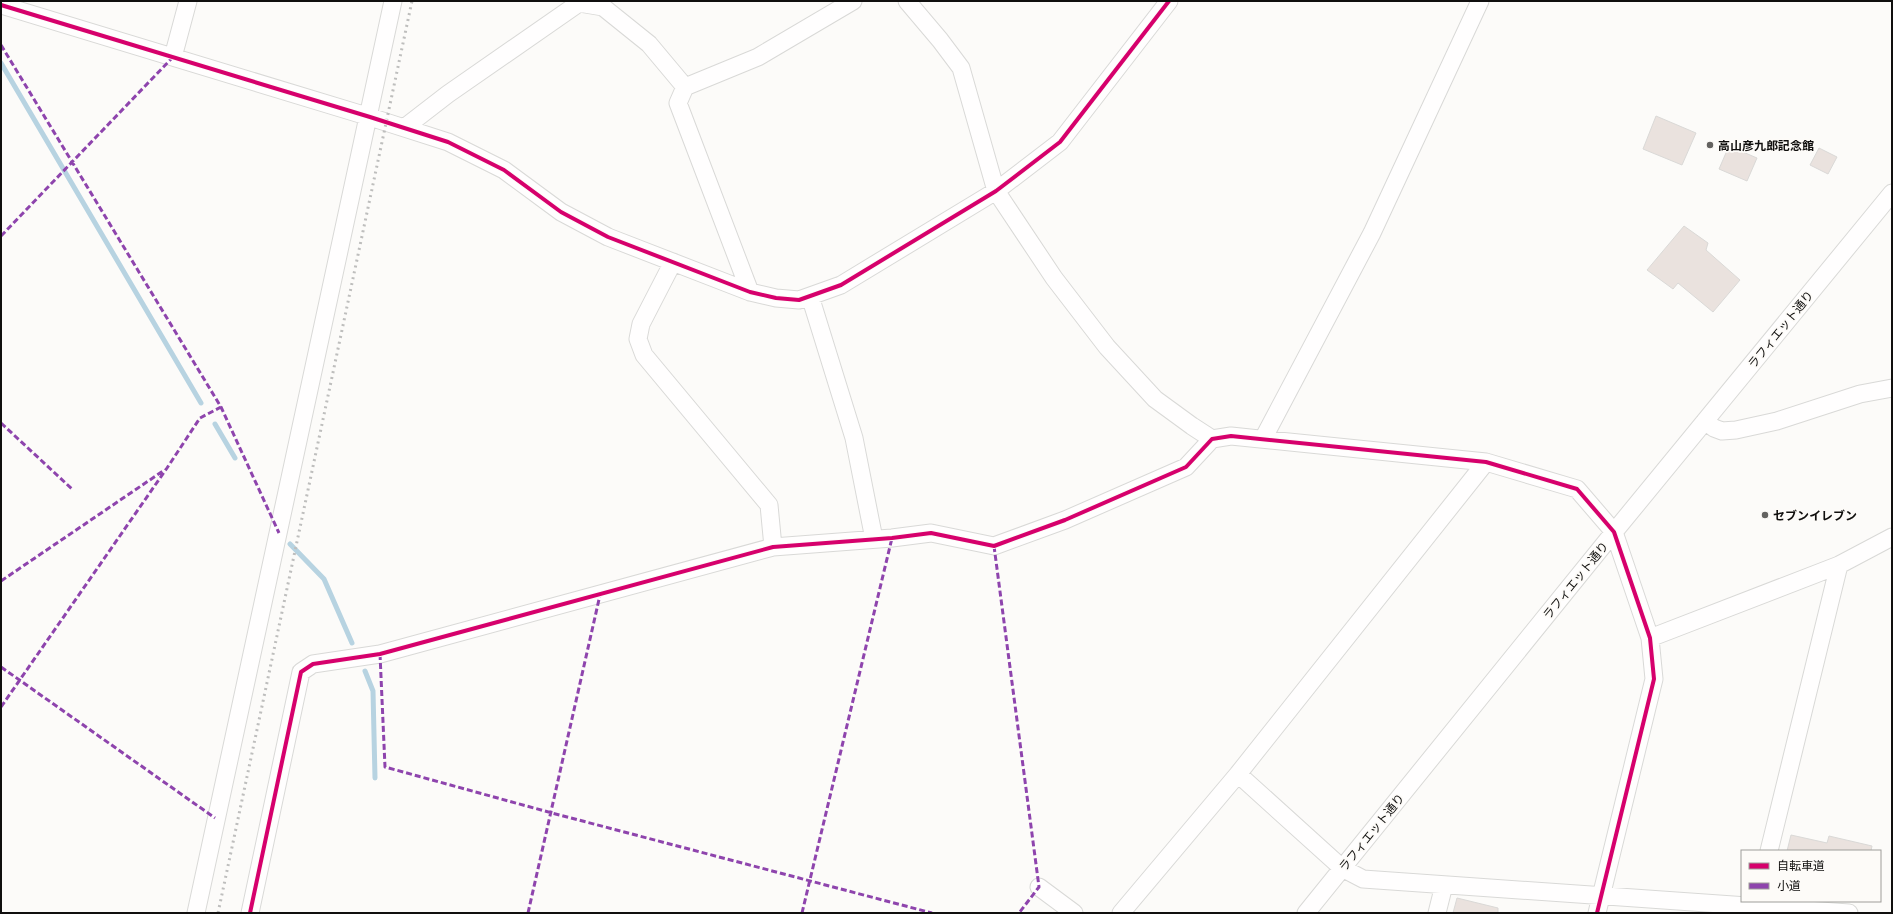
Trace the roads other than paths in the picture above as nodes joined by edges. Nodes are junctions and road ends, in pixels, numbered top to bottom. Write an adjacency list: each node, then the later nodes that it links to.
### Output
1 (188, 1): 9 (street)
2 (393, 1): 11 (street)
3 (853, 1): 10 (street)
4 (907, 1): 13 (street)
5 (1169, 1): 13 (street)
6 (1480, 1): 21 (street)
7 (601, 4): 10 (street); 12 (street)
8 (1, 5): 9 (street)
9 (173, 57): 11 (street)
10 (685, 87): 16 (street)
11 (370, 117): 12 (street); 36 (street)
12 (404, 128): 15 (street)
13 (996, 191): 17 (street); 20 (street)
14 (1892, 193): 19 (street, ラフィエット通り)
15 (673, 262): 16 (street); 26 (street)
16 (750, 292): 17 (street)
17 (810, 296): 25 (street)
18 (1892, 388): 19 (street)
19 (1705, 421): 23 (street, ラフィエット通り)
20 (1212, 438): 21 (street); 25 (street)
21 (1263, 439): 22 (street)
22 (1486, 462): 23 (street); 29 (street)
23 (1614, 532): 28 (street); 31 (street, ラフィエット通り)
24 (1892, 537): 27 (street)
25 (874, 539): 26 (street)
26 (773, 547): 37 (street)
27 (1839, 565): 28 (street); 30 (street)
28 (1650, 638): 34 (street)
29 (1238, 774): 31 (street); 39 (street)
30 (1769, 850)
31 (1342, 868): 32 (street); 40 (street, ラフィエット通り)
32 (1444, 885): 34 (street); 41 (street)
33 (1039, 887): 38 (street)
34 (1601, 896): 35 (street); 42 (street)
35 (1755, 906): 43 (street)
36 (196, 913)
37 (250, 913)
38 (1074, 913)
39 (1122, 913)
40 (1306, 913)
41 (1437, 913)
42 (1597, 913)
43 (1849, 913)

